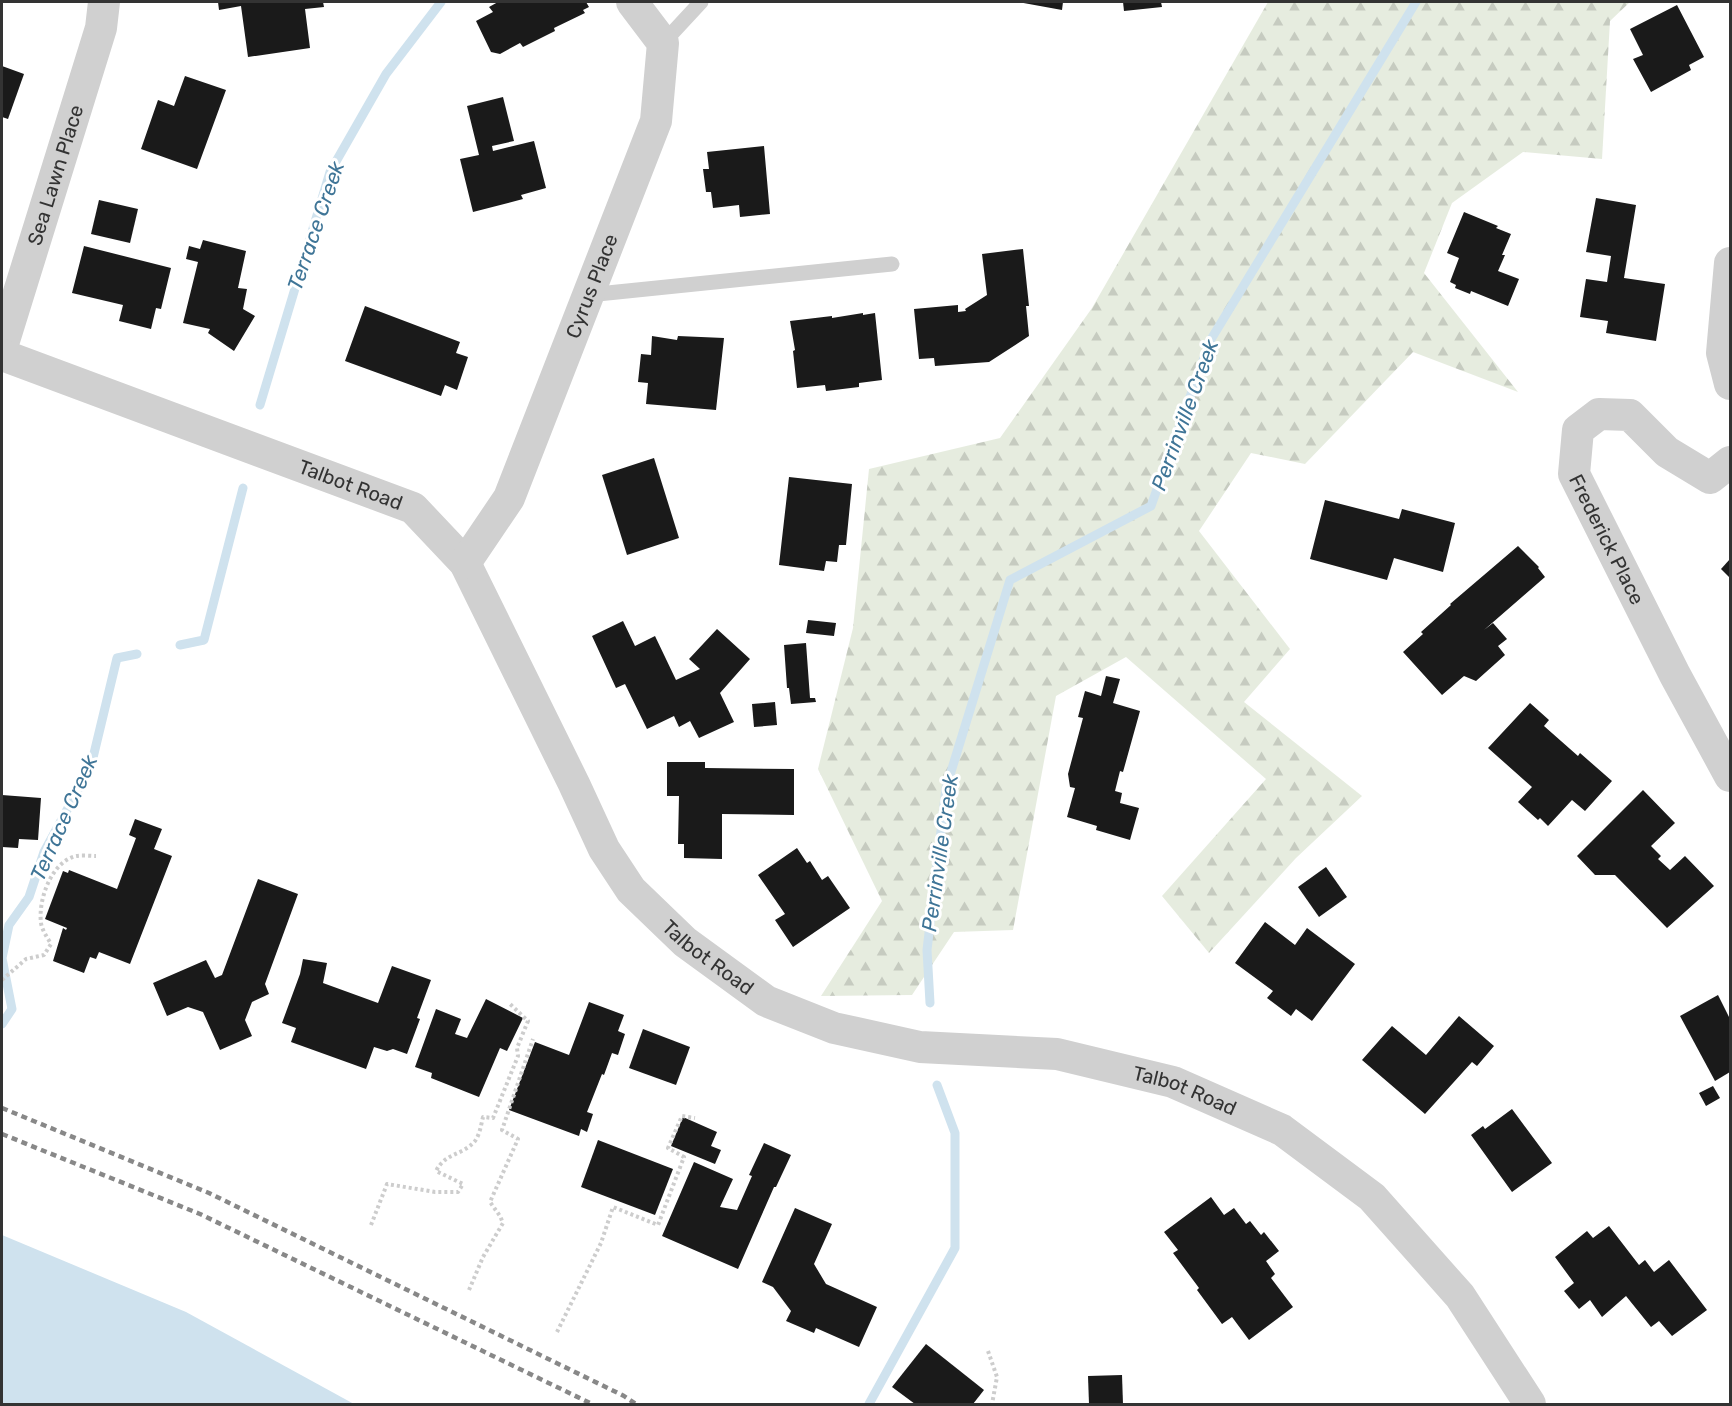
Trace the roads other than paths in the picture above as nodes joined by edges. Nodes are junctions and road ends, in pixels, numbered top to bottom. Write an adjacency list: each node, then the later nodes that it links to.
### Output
1 (104, 2): 8 (street, Sea Lawn Place)
2 (632, 2): 4 (street)
3 (701, 2): 4 (lane)
4 (663, 43): 7 (street, Cyrus Place)
5 (1731, 263): 10 (street)
6 (892, 264): 7 (lane)
7 (588, 295): 12 (street, Cyrus Place)
8 (2, 346)
9 (2, 355): 12 (street, Talbot Road)
10 (1731, 384)
11 (1731, 462): 13 (street, Frederick Place)
12 (465, 563): 14 (street, Talbot Road)
13 (1731, 776)
14 (1530, 1404)

